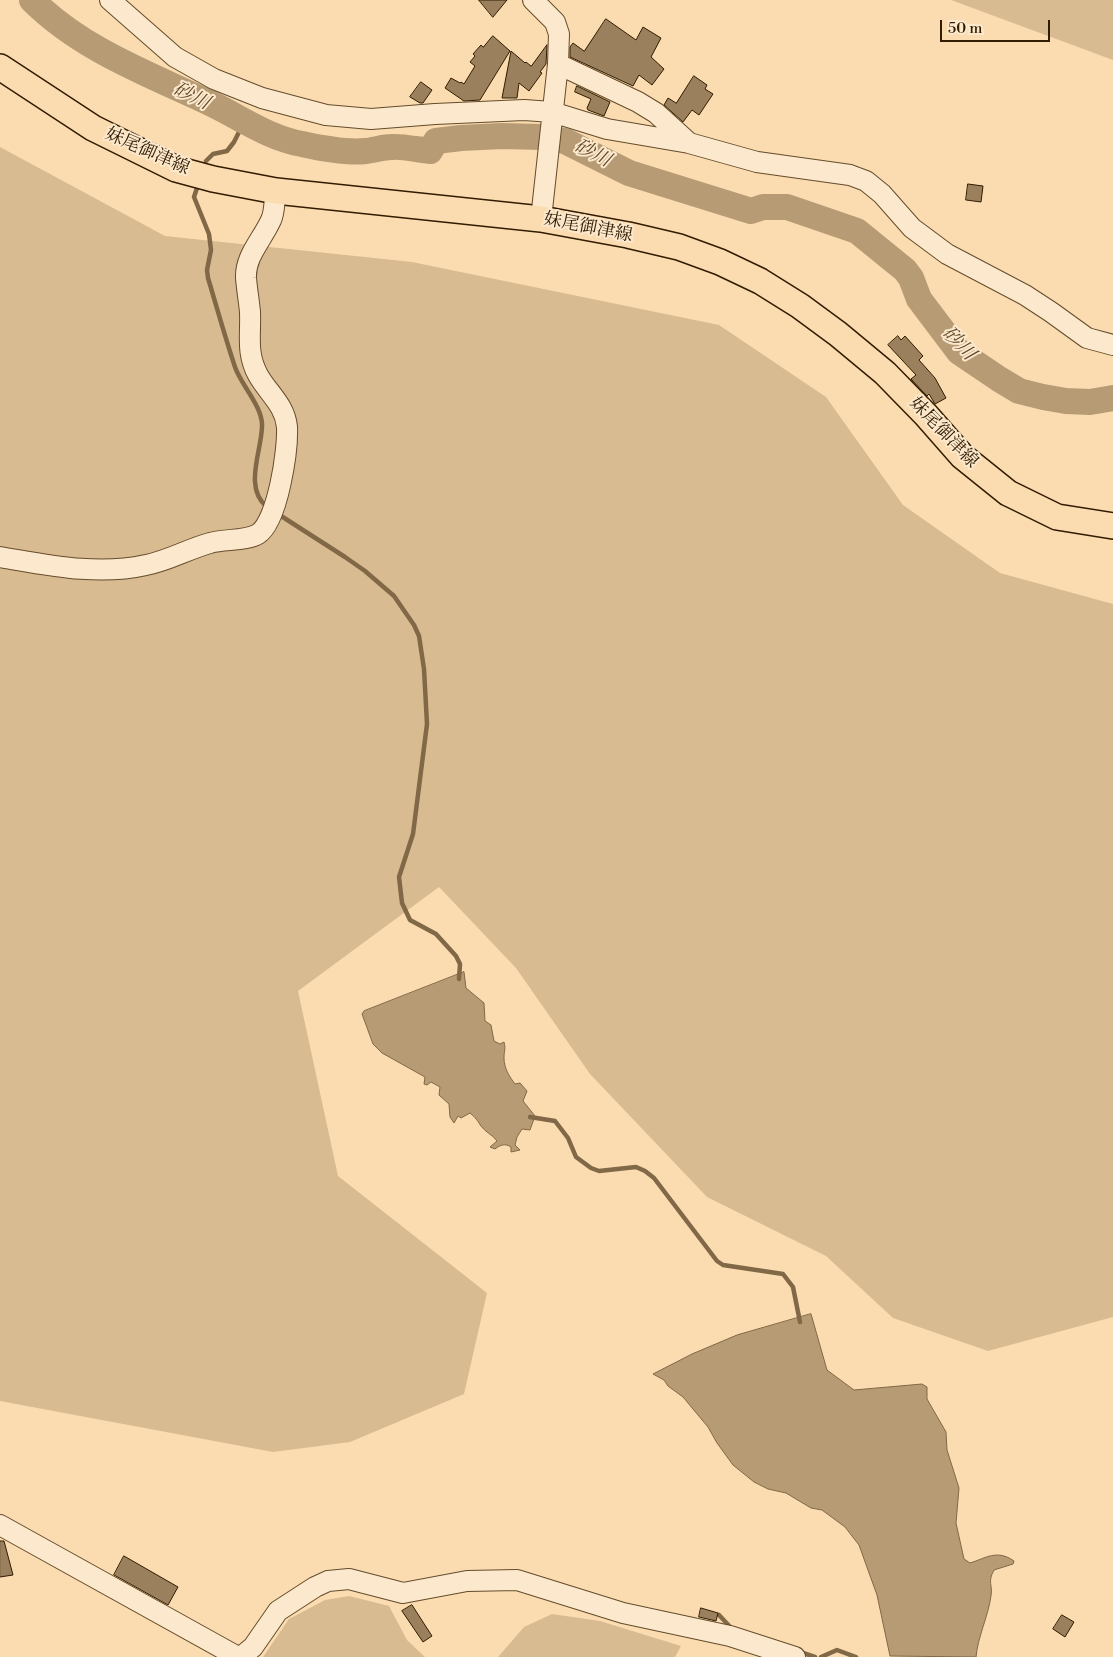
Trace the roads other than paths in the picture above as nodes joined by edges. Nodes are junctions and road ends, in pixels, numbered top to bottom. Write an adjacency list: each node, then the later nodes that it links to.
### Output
1 (110, 0): 5 (street)
2 (533, 0): 3 (street)
3 (558, 64): 5 (street); 6 (street)
4 (0, 67): 7 (main road, 妹尾御津線)
5 (552, 115): 6 (street); 8 (street)
6 (689, 143): 9 (street)
7 (276, 191): 8 (main road, 妹尾御津線); 11 (street)
8 (541, 219): 10 (main road, 妹尾御津線)
9 (1113, 345)
10 (1113, 526)
11 (0, 557)
12 (0, 1525): 13 (street)
13 (239, 1657): 14 (street)
14 (796, 1657)

